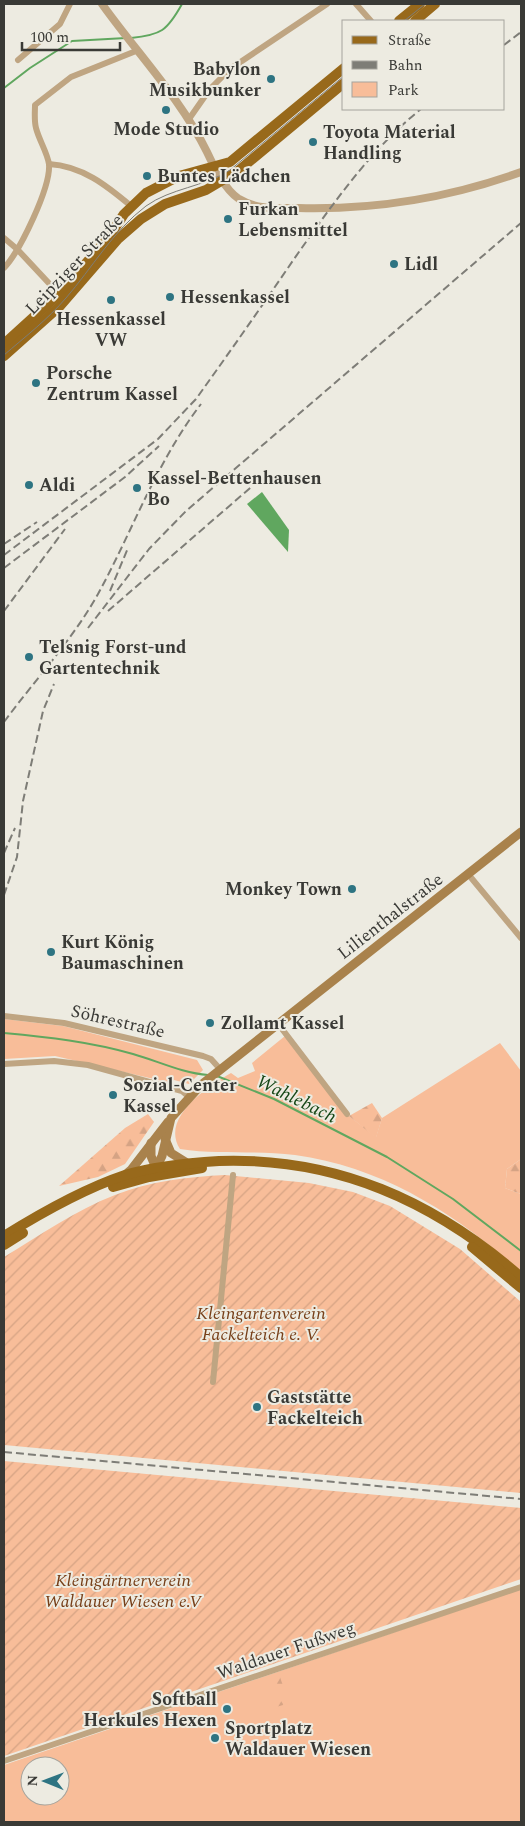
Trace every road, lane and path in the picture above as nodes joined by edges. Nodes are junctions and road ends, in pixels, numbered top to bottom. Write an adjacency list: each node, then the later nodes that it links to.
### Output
1 (70, 4): 11 (street)
2 (102, 4): 10 (street)
3 (327, 4): 14 (street)
4 (356, 4): 7 (street)
5 (420, 4): 8 (main road)
6 (435, 4): 9 (main road)
7 (370, 20)
8 (400, 20)
9 (416, 20)
10 (134, 48): 14 (street); 15 (street)
11 (18, 60)
12 (342, 70): 16 (main road)
13 (342, 85): 18 (main road, Leipziger Straße)
14 (189, 120): 16 (street)
15 (49, 164): 19 (street); 21 (street)
16 (215, 167): 18 (street); 19 (main road)
17 (521, 172): 18 (street)
18 (223, 181): 23 (main road, Leipziger Straße)
19 (131, 206): 23 (main road)
20 (4, 238): 21 (street)
21 (17, 249): 22 (street); 23 (street)
22 (4, 268)
23 (62, 297): 24 (main road); 25 (main road, Leipziger Straße)
24 (4, 344)
25 (4, 356)
26 (521, 832): 27 (main road, Lilienthalstraße)
27 (468, 874): 28 (street); 30 (main road, Lilienthalstraße)
28 (521, 938)
29 (4, 1016): 32 (street, Söhrestraße)
30 (279, 1025): 32 (main road, Lilienthalstraße); 34 (street)
31 (4, 1064): 33 (street)
32 (216, 1073): 33 (main road, Lilienthalstraße)
33 (189, 1097): 35 (main road, Lilienthalstraße)
34 (347, 1114)
35 (171, 1118): 36 (main road, Lilienthalstraße); 37 (main road)
36 (165, 1139): 38 (main road); 39 (main road, Lilienthalstraße)
37 (151, 1143): 39 (main road); 42 (main road)
38 (187, 1163): 39 (main road); 46 (main road)
39 (156, 1168): 40 (main road); 42 (main road); 43 (main road)
40 (205, 1168): 43 (main road); 47 (main road)
41 (233, 1175): 48 (street)
42 (124, 1176): 44 (main road)
43 (149, 1176): 45 (main road)
44 (4, 1236)
45 (4, 1245)
46 (521, 1277)
47 (521, 1288)
48 (214, 1382)
49 (521, 1587): 50 (street, Waldauer Fußweg)
50 (4, 1761)

